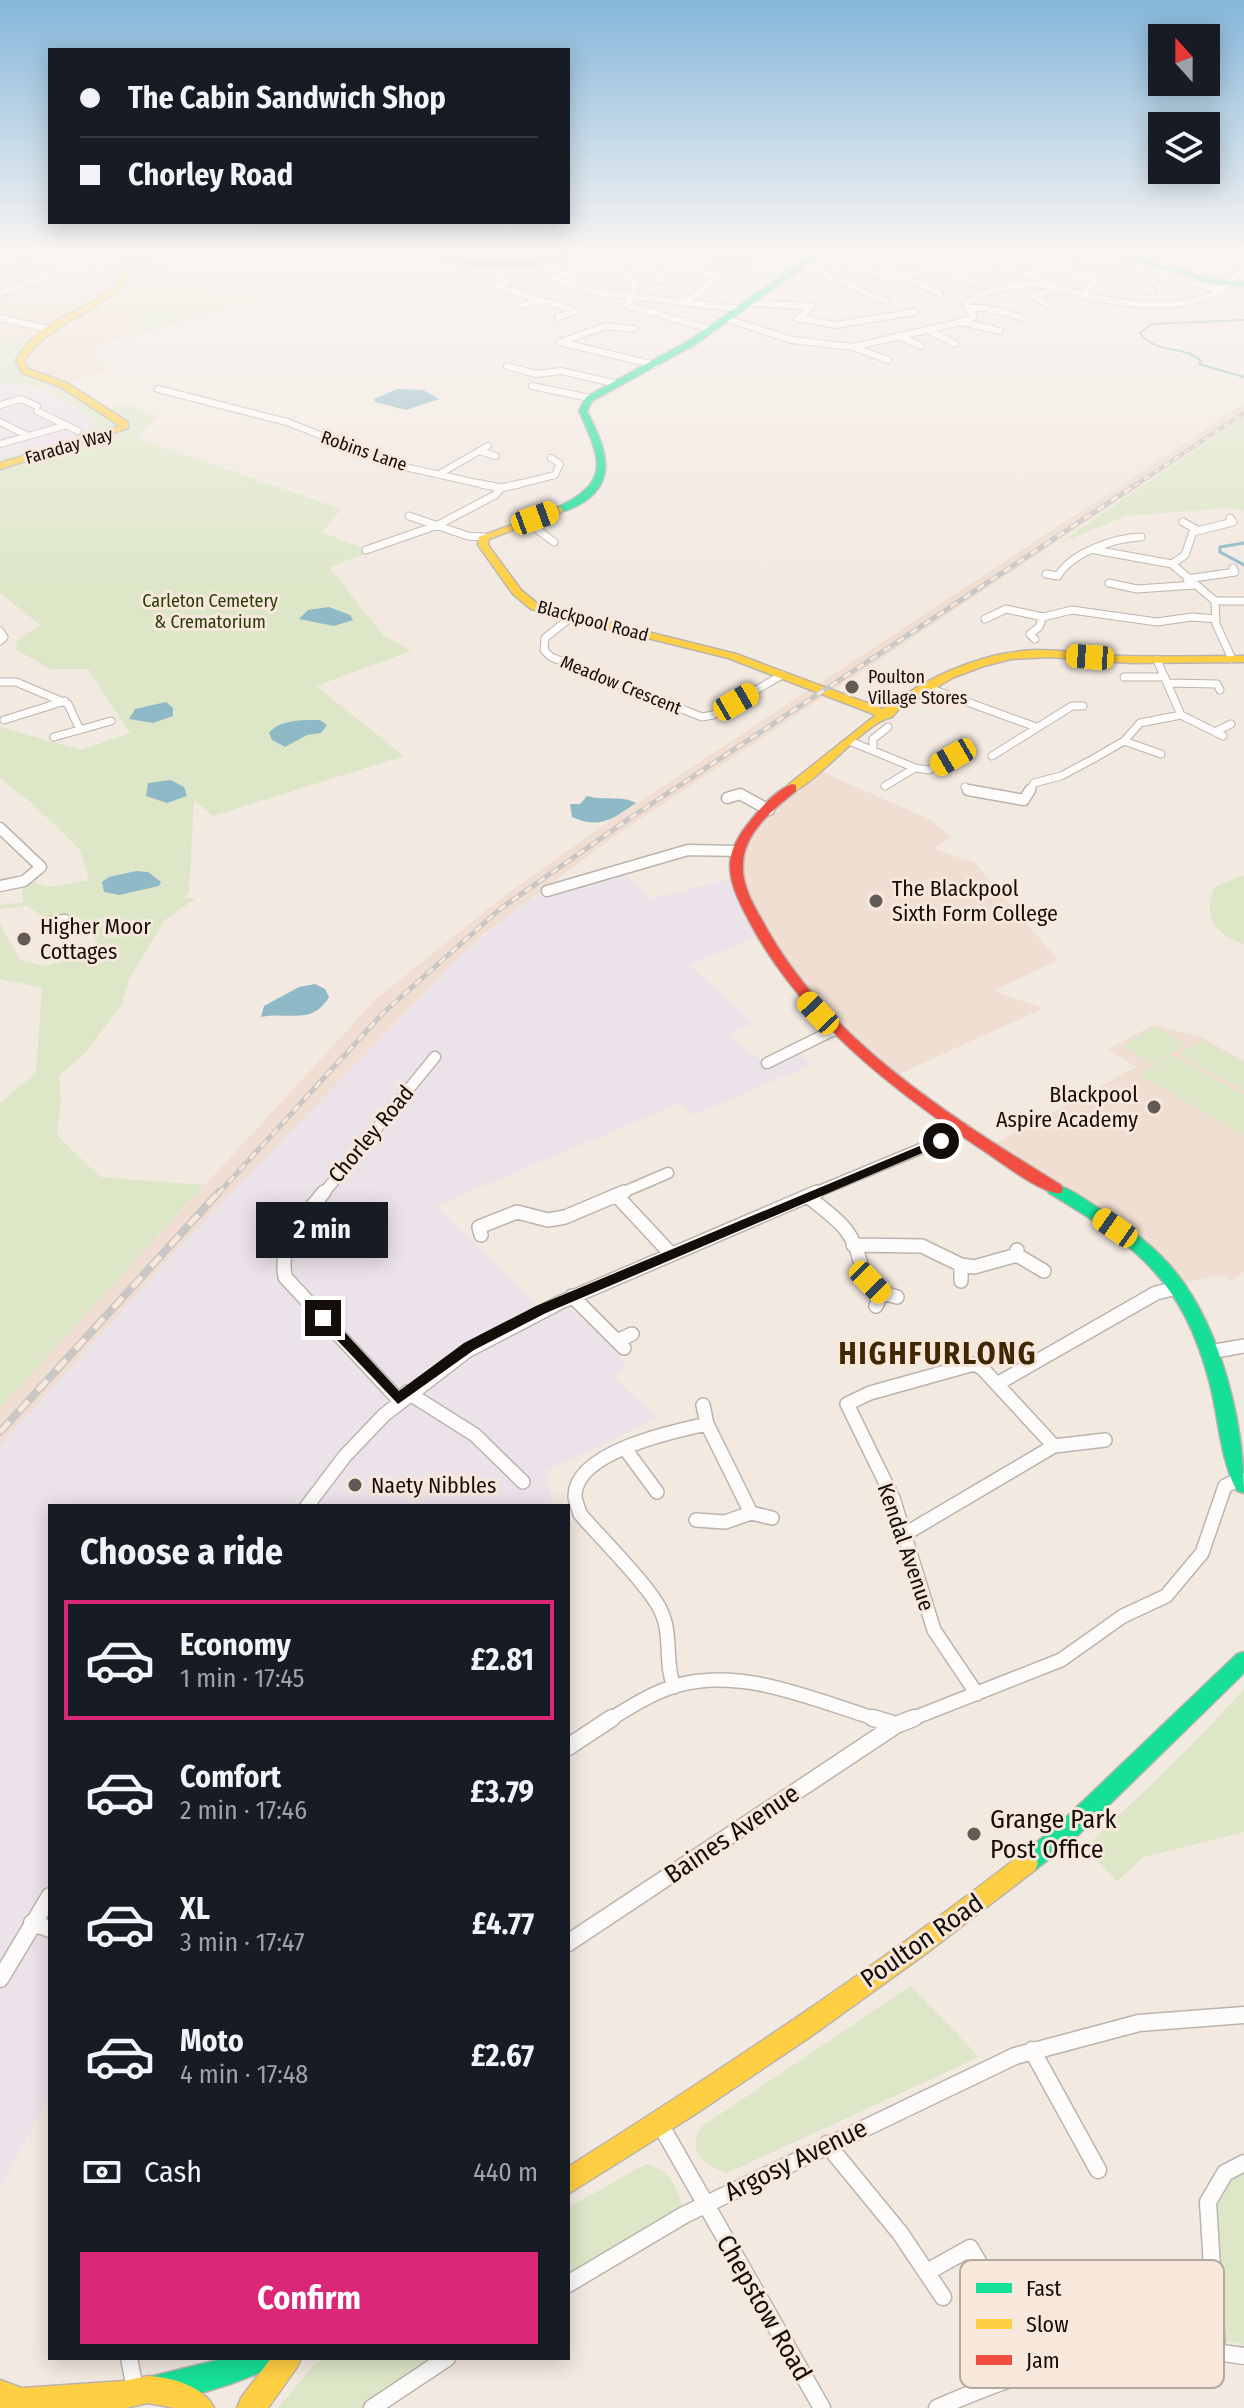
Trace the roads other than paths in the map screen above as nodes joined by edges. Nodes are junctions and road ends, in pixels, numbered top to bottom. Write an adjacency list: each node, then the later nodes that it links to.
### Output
1 (23, 362): 20 (main road, Faraday Way)
2 (643, 362): 4 (street)
3 (659, 362): 4 (main road)
4 (655, 365): 6 (main road)
5 (507, 366): 6 (street)
6 (618, 384): 9 (main road)
7 (532, 386): 9 (street)
8 (158, 389): 21 (street, Robins Lane)
9 (590, 398): 24 (main road)
10 (0, 405): 12 (street)
11 (1, 417): 14 (street)
12 (67, 425): 13 (street); 14 (street)
13 (78, 431)
14 (28, 436): 15 (street)
15 (0, 444)
16 (488, 446): 17 (street)
17 (479, 451): 18 (street); 21 (street)
18 (496, 456)
19 (551, 458): 22 (street)
20 (0, 466)
21 (441, 473): 22 (street, Robins Lane)
22 (501, 488): 27 (street)
23 (409, 516): 27 (street)
24 (535, 518): 30 (main road); 31 (street)
25 (1234, 521): 28 (street)
26 (1183, 522): 28 (street)
27 (438, 525): 30 (street); 32 (street)
28 (1197, 530): 34 (street)
29 (1134, 535): 33 (street)
30 (484, 537): 45 (main road, Blackpool Road)
31 (554, 542)
32 (366, 550)
33 (1095, 550): 34 (street); 37 (street)
34 (1172, 564): 39 (street)
35 (1237, 572): 39 (street)
36 (1046, 574): 37 (street)
37 (1058, 576): 38 (street)
38 (1070, 578)
39 (1187, 579): 40 (street)
40 (1195, 585): 41 (street); 42 (street)
41 (1111, 586)
42 (1215, 601): 43 (street); 47 (street)
43 (1244, 601)
44 (1043, 617): 46 (street); 47 (street); 49 (street)
45 (570, 618): 53 (main road, Blackpool Road); 53 (street, Meadow Crescent)
46 (985, 619)
47 (1216, 619): 51 (street)
48 (0, 631): 50 (street)
49 (1029, 635)
50 (0, 641)
51 (1238, 659): 52 (main road)
52 (1157, 660): 57 (street); 60 (main road)
53 (782, 675): 66 (main road, Blackpool Road)
54 (30, 676): 56 (street)
55 (1124, 677): 57 (street)
56 (14, 680): 58 (street); 61 (street)
57 (1166, 680): 59 (street); 63 (street)
58 (1, 683)
59 (1219, 685)
60 (929, 688): 66 (main road); 68 (street)
61 (65, 701): 64 (street); 69 (street)
62 (1083, 706): 68 (street)
63 (1181, 715): 67 (street); 71 (street)
64 (4, 720)
65 (111, 721): 69 (street)
66 (888, 721): 72 (main road); 74 (street)
67 (1231, 724)
68 (1036, 727): 73 (street)
69 (80, 730): 70 (street)
70 (54, 737)
71 (1124, 741): 75 (street); 79 (street)
72 (852, 742): 74 (street); 81 (main road)
73 (986, 745)
74 (873, 750): 77 (street)
75 (1161, 754)
76 (953, 757): 77 (street)
77 (915, 768): 78 (street)
78 (885, 786)
79 (966, 792)
80 (727, 798): 81 (street)
81 (769, 810): 83 (main road)
82 (0, 828): 84 (street)
83 (739, 851): 85 (street); 88 (main road)
84 (0, 886)
85 (547, 891)
86 (65, 920): 87 (street)
87 (51, 922)
88 (834, 1030): 90 (street); 91 (main road)
89 (435, 1057): 108 (street, Chorley Road)
90 (767, 1063)
91 (966, 1130): 93 (street); 101 (main road)
92 (668, 1173): 94 (street)
93 (808, 1196): 96 (street); 97 (street)
94 (618, 1197): 95 (street); 97 (street)
95 (476, 1228)
96 (853, 1245): 98 (street); 102 (street)
97 (671, 1254): 103 (street)
98 (961, 1265): 99 (street); 100 (street)
99 (1044, 1271)
100 (961, 1281)
101 (1177, 1288): 106 (main road); 107 (street)
102 (897, 1297)
103 (567, 1298): 104 (street); 108 (street)
104 (632, 1334)
105 (1244, 1346): 106 (street)
106 (1210, 1352): 115 (main road)
107 (997, 1384): 112 (street, Kendal Avenue); 121 (street, Kendal Avenue)
108 (402, 1396): 114 (street, Chorley Road); 117 (street)
109 (703, 1405): 110 (street)
110 (707, 1424): 113 (street); 118 (street)
111 (1105, 1440): 112 (street)
112 (1054, 1446): 121 (street)
113 (626, 1450): 116 (street); 123 (street)
114 (523, 1482)
115 (1242, 1482): 124 (street, Baines Avenue)
116 (657, 1492)
117 (308, 1504)
118 (751, 1513): 119 (street); 120 (street)
119 (772, 1518)
120 (696, 1520)
121 (905, 1534): 124 (street, Kendal Avenue)
122 (1244, 1660): 134 (main road, Poulton Road)
123 (674, 1687): 125 (street); 126 (street)
124 (977, 1694): 125 (street, Baines Avenue)
125 (896, 1725): 130 (street, Baines Avenue)
126 (570, 1746)
127 (48, 1899): 128 (street)
128 (32, 1923): 129 (street); 131 (street)
129 (48, 1928)
130 (570, 1942)
131 (0, 1979)
132 (1244, 2015): 133 (street, Argosy Avenue)
133 (1032, 2050): 135 (street, Argosy Avenue); 137 (street)
134 (660, 2124): 138 (main road, Poulton Road); 139 (street, Chepstow Road)
135 (827, 2144): 139 (street, Argosy Avenue); 142 (street)
136 (1244, 2163): 141 (street)
137 (1098, 2170)
138 (570, 2180)
139 (704, 2205): 143 (street, Argosy Avenue); 159 (street, Chepstow Road)
140 (977, 2260): 142 (street)
141 (1212, 2260)
142 (927, 2272): 144 (street)
143 (570, 2283)
144 (943, 2297)
145 (1224, 2352): 146 (street)
146 (1244, 2356)
147 (130, 2360): 152 (street)
148 (258, 2360): 152 (main road)
149 (287, 2360): 157 (main road)
150 (444, 2360): 158 (street)
151 (987, 2388): 160 (street)
152 (138, 2390): 154 (main road); 155 (main road); 156 (main road)
153 (0, 2394): 154 (main road)
154 (24, 2405)
155 (103, 2408)
156 (200, 2408)
157 (251, 2408)
158 (372, 2408)
159 (822, 2408)
160 (937, 2408)

